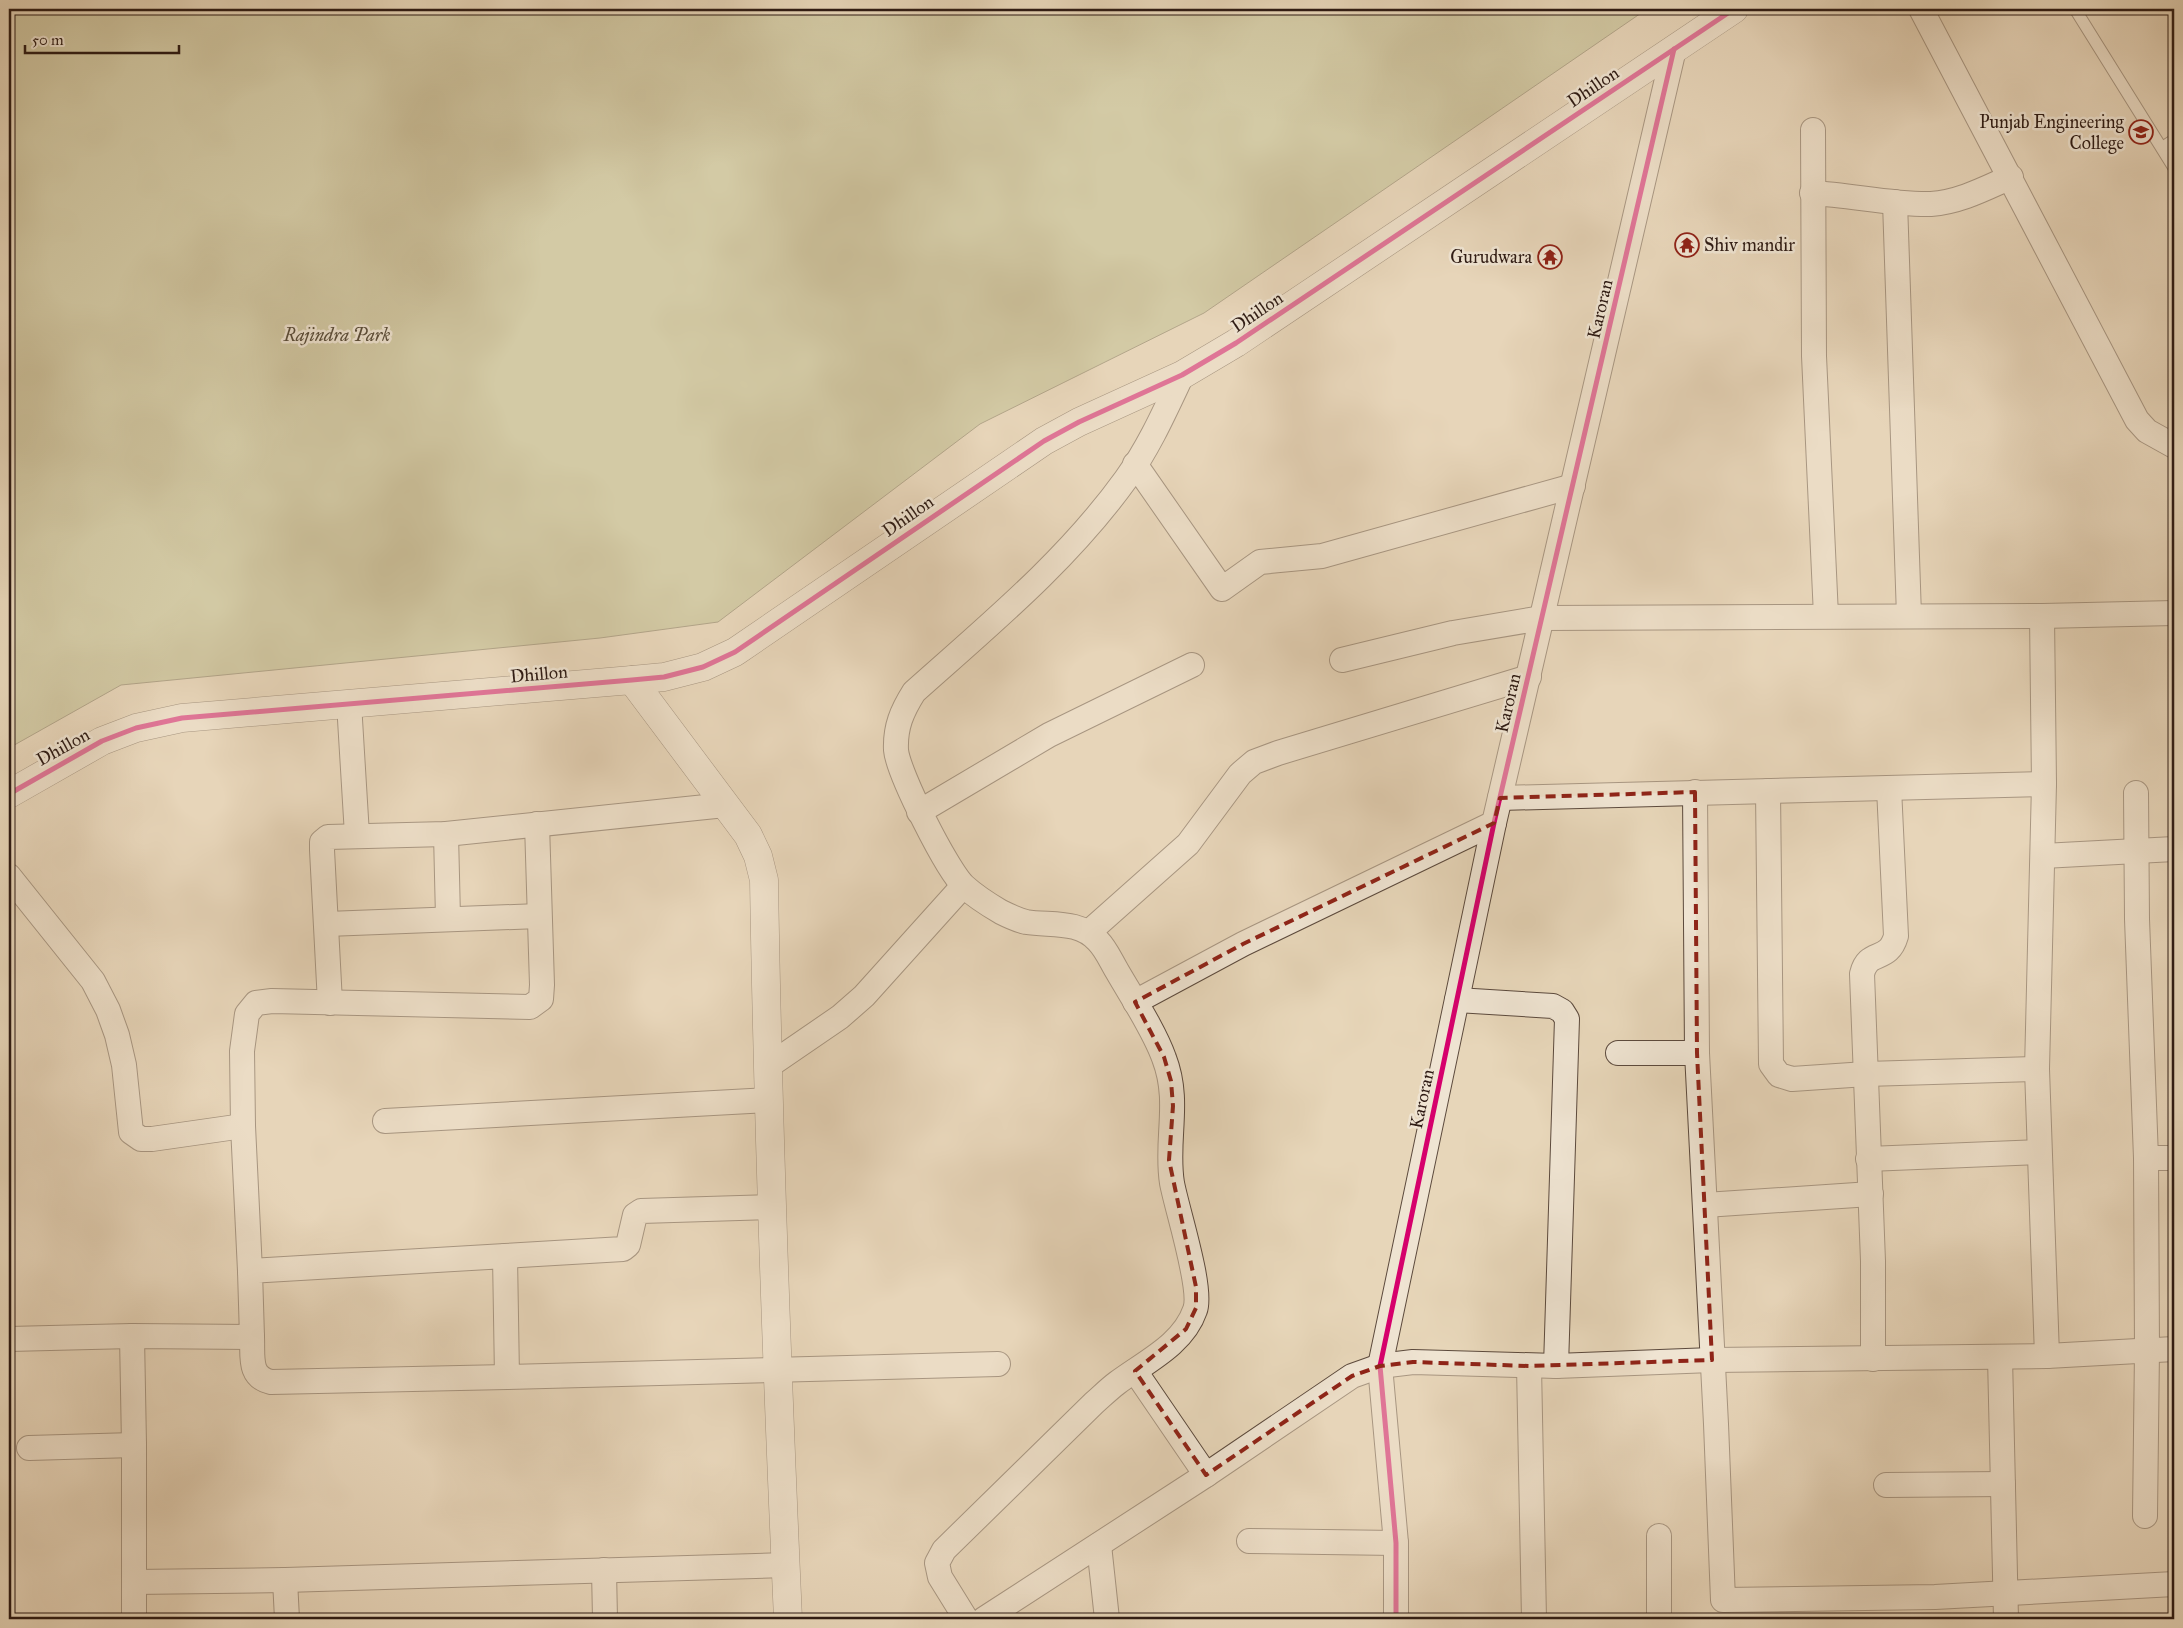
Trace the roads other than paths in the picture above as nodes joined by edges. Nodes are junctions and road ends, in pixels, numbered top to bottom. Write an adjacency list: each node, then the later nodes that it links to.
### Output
1 (1734, 9): 4 (street, Dhillon)
2 (1922, 9): 9 (street)
3 (2075, 9): 7 (lane)
4 (1674, 49): 12 (street, Dhillon); 15 (street, Karoran)
5 (1814, 130): 10 (street)
6 (2174, 140): 7 (lane)
7 (2163, 147): 8 (lane)
8 (2174, 168)
9 (2011, 176): 11 (street); 13 (street)
10 (1812, 193): 11 (street); 17 (street)
11 (1895, 202): 18 (street)
12 (1182, 376): 14 (street); 24 (street, Dhillon)
13 (2174, 446)
14 (1135, 464): 15 (street); 34 (street)
15 (1573, 486): 20 (street, Karoran)
16 (2174, 613): 19 (street)
17 (1826, 616): 18 (street); 20 (street)
18 (1909, 616): 19 (street)
19 (2042, 616): 26 (street)
20 (1542, 618): 21 (street); 23 (street, Karoran)
21 (1342, 660)
22 (1192, 665): 34 (street)
23 (1529, 677): 32 (street, Karoran); 47 (street)
24 (632, 680): 25 (street, Dhillon); 33 (street)
25 (349, 703): 31 (street, Dhillon); 38 (street)
26 (2044, 784): 27 (street); 41 (street)
27 (1888, 788): 28 (street); 55 (street)
28 (1768, 791): 29 (street); 55 (street)
29 (1695, 792): 32 (street); 52 (street)
30 (2136, 793): 40 (street)
31 (9, 794)
32 (1500, 798): 35 (street, Karoran)
33 (725, 805): 36 (street); 53 (street)
34 (920, 812): 43 (street)
35 (1494, 823): 48 (street, Karoran); 49 (street)
36 (537, 824): 37 (street); 44 (street)
37 (446, 834): 38 (street); 45 (street)
38 (357, 835): 46 (street)
39 (2174, 849): 40 (street)
40 (2138, 850): 41 (street); 61 (street)
41 (2043, 856): 54 (street)
42 (9, 876): 58 (street)
43 (963, 886): 47 (street); 53 (street)
44 (539, 916): 45 (street); 50 (street)
45 (448, 918): 46 (street)
46 (327, 924): 50 (street)
47 (1089, 932): 49 (street)
48 (1457, 1000): 78 (street, Karoran); 80 (street)
49 (1135, 1002): 82 (street)
50 (330, 1003): 58 (street)
51 (1618, 1052): 52 (street)
52 (1696, 1053): 64 (street)
53 (767, 1067): 56 (street)
54 (2037, 1069): 55 (street); 59 (street)
55 (1866, 1074): 60 (street)
56 (768, 1100): 57 (street); 65 (street)
57 (385, 1121)
58 (243, 1126): 67 (street)
59 (2039, 1152): 60 (street); 73 (street)
60 (1868, 1158): 63 (street)
61 (2146, 1158): 62 (street); 72 (street)
62 (2174, 1158)
63 (1871, 1194): 64 (street); 75 (street)
64 (1705, 1205): 76 (street)
65 (772, 1207): 66 (street); 81 (street)
66 (505, 1256): 67 (street); 83 (street)
67 (250, 1271): 69 (street)
68 (132, 1336): 69 (street); 70 (street); 84 (street)
69 (252, 1336): 83 (street)
70 (9, 1339)
71 (2174, 1349): 72 (street)
72 (2147, 1350): 73 (street); 89 (street)
73 (2047, 1356): 74 (street)
74 (2000, 1357): 75 (street); 87 (street)
75 (1873, 1359): 76 (street)
76 (1712, 1360): 80 (street); 100 (street)
77 (998, 1364): 81 (street)
78 (1380, 1366): 79 (street); 86 (street); 92 (street, Karoran)
79 (1529, 1366): 80 (street); 109 (street)
80 (1556, 1366)
81 (776, 1369): 83 (street); 94 (street)
82 (1135, 1371): 86 (street); 105 (street)
83 (507, 1378)
84 (134, 1445): 85 (street); 97 (street)
85 (29, 1448)
86 (1206, 1475): 93 (street)
87 (2003, 1484): 88 (street); 99 (street)
88 (1886, 1485)
89 (2145, 1516)
90 (1659, 1536): 110 (street)
91 (1249, 1541): 92 (street)
92 (1396, 1543): 108 (street, Karoran)
93 (1099, 1544): 106 (street); 107 (street)
94 (786, 1564): 95 (street); 104 (street)
95 (604, 1570): 96 (street); 103 (street)
96 (285, 1580): 97 (street); 102 (street)
97 (134, 1582): 101 (street)
98 (2174, 1584): 99 (street)
99 (2007, 1592): 100 (street); 111 (street)
100 (1725, 1610)
101 (134, 1619)
102 (287, 1619)
103 (605, 1619)
104 (788, 1619)
105 (966, 1619)
106 (984, 1619)
107 (1107, 1619)
108 (1396, 1619)
109 (1534, 1619)
110 (1659, 1619)
111 (2006, 1619)

